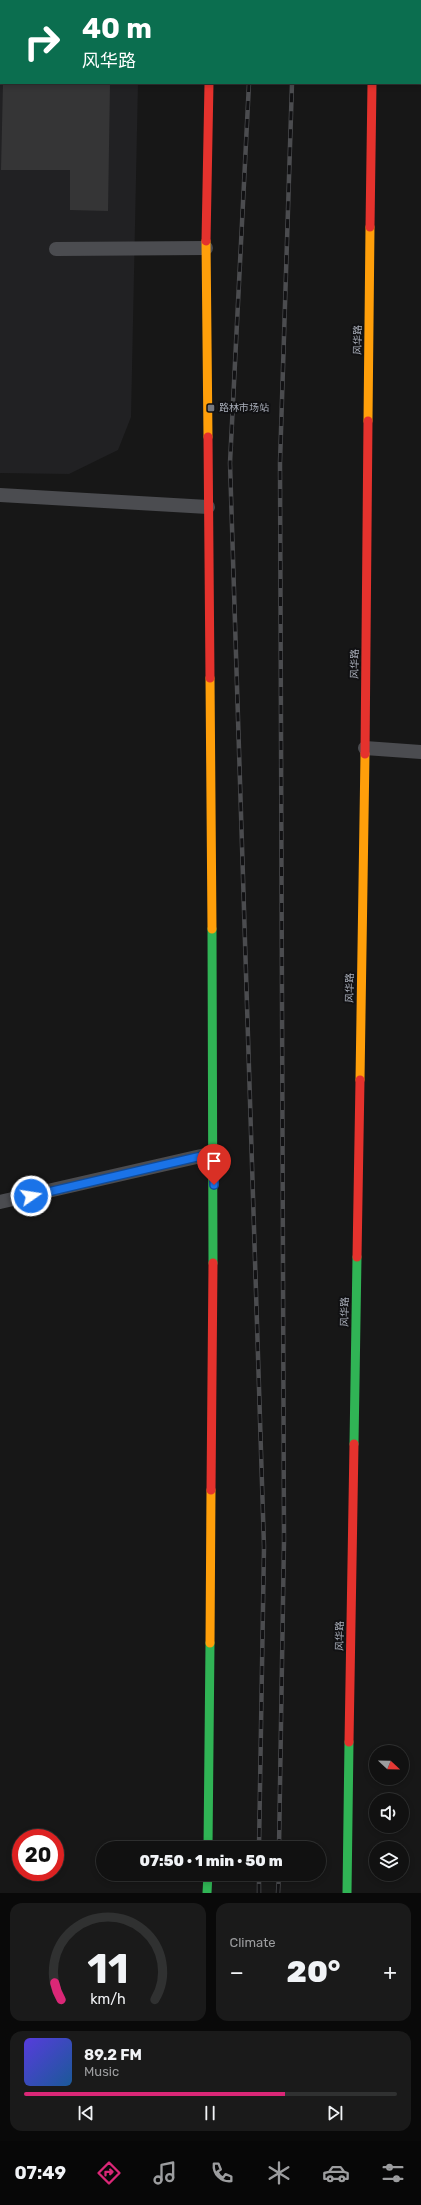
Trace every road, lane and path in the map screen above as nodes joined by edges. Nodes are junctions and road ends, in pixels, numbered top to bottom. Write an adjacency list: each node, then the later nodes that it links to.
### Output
1 (209, 84): 4 (main road)
2 (372, 84): 7 (main road, 风华路)
3 (56, 248): 4 (lane)
4 (206, 248): 6 (main road)
5 (0, 495): 6 (lane)
6 (208, 507): 9 (main road)
7 (365, 748): 8 (lane); 14 (main road, 风华路)
8 (421, 752)
9 (214, 1153): 10 (lane); 11 (main road)
10 (0, 1202)
11 (208, 1841)
12 (208, 1881): 13 (main road)
13 (207, 1893)
14 (347, 1893)

